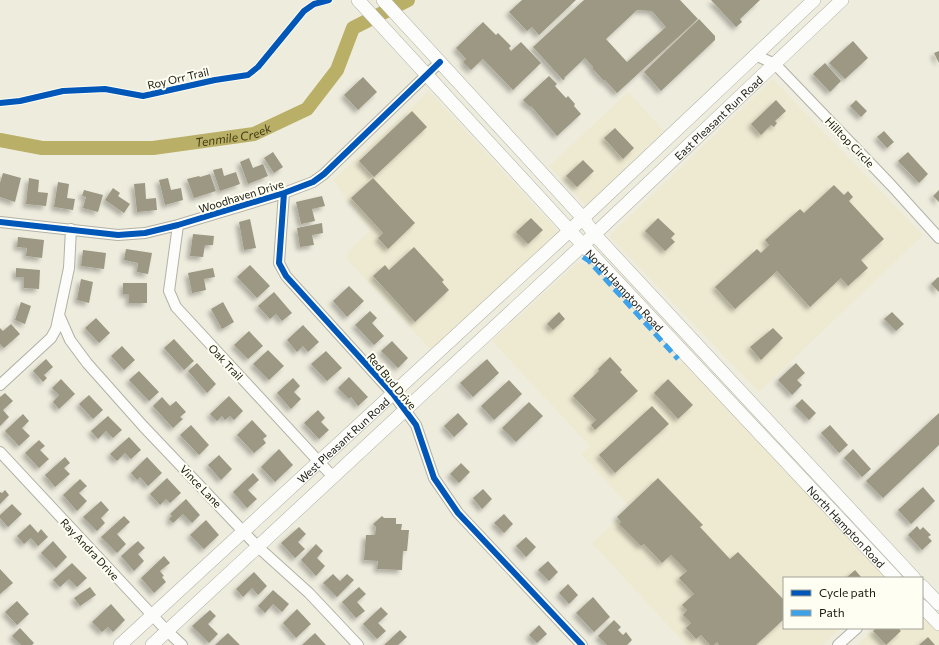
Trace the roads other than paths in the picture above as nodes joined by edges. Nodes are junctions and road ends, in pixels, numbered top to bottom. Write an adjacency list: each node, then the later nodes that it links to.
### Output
1 (358, 0): 8 (main road, North Hampton Road)
2 (383, 0): 6 (main road, North Hampton Road)
3 (814, 0): 5 (main road, East Pleasant Run Road)
4 (838, 1): 7 (main road, East Pleasant Run Road)
5 (755, 56): 7 (street, Hilltop Circle); 9 (main road, East Pleasant Run Road)
6 (440, 62): 8 (street, Woodhaven Drive); 14 (main road, North Hampton Road)
7 (776, 64): 10 (main road, East Pleasant Run Road); 20 (street, Hilltop Circle)
8 (426, 75): 13 (street, Woodhaven Drive); 18 (main road, North Hampton Road)
9 (701, 107): 10 (main road); 11 (main road, East Pleasant Run Road)
10 (715, 122): 12 (main road, East Pleasant Run Road)
11 (657, 149): 12 (main road); 14 (main road, East Pleasant Run Road)
12 (670, 163): 19 (main road, East Pleasant Run Road)
13 (284, 194): 16 (street, Woodhaven Drive); 26 (street, Red Bud Drive)
14 (584, 218): 18 (main road, West Pleasant Run Road); 19 (main road, North Hampton Road)
15 (0, 222): 17 (street, Woodhaven Drive)
16 (178, 225): 17 (street, Woodhaven Drive); 31 (street, Oak Trail)
17 (71, 229): 23 (street)
18 (570, 230): 21 (main road, North Hampton Road); 26 (main road, West Pleasant Run Road)
19 (594, 234): 21 (main road, West Pleasant Run Road); 22 (main road, North Hampton Road)
20 (939, 238)
21 (584, 245): 24 (main road, North Hampton Road); 29 (main road, West Pleasant Run Road)
22 (668, 314): 24 (main road); 27 (main road, North Hampton Road)
23 (59, 315): 25 (street); 33 (street, Vince Lane)
24 (657, 324): 28 (main road, North Hampton Road)
25 (0, 385)
26 (393, 394): 29 (street, Red Bud Drive); 31 (main road, West Pleasant Run Road)
27 (748, 400): 28 (main road); 36 (main road, North Hampton Road)
28 (737, 409): 35 (main road, North Hampton Road)
29 (405, 410): 32 (main road, West Pleasant Run Road); 48 (street, Red Bud Drive)
30 (0, 452): 40 (street, Ray Andra Drive)
31 (320, 461): 32 (street, Oak Trail); 33 (main road, West Pleasant Run Road)
32 (333, 476): 34 (main road, West Pleasant Run Road)
33 (243, 531): 34 (street, Vince Lane); 40 (main road, West Pleasant Run Road)
34 (258, 547): 43 (main road, West Pleasant Run Road); 47 (street, Vince Lane)
35 (894, 577)
36 (912, 577)
37 (923, 587): 38 (main road)
38 (939, 604)
39 (923, 607): 41 (main road)
40 (152, 615): 43 (street, Ray Andra Drive); 44 (main road, West Pleasant Run Road)
41 (939, 624)
42 (855, 629): 49 (street)
43 (167, 631): 45 (main road, West Pleasant Run Road); 46 (street, Ray Andra Drive)
44 (120, 645)
45 (152, 645)
46 (182, 645)
47 (358, 645)
48 (582, 645)
49 (838, 645)

